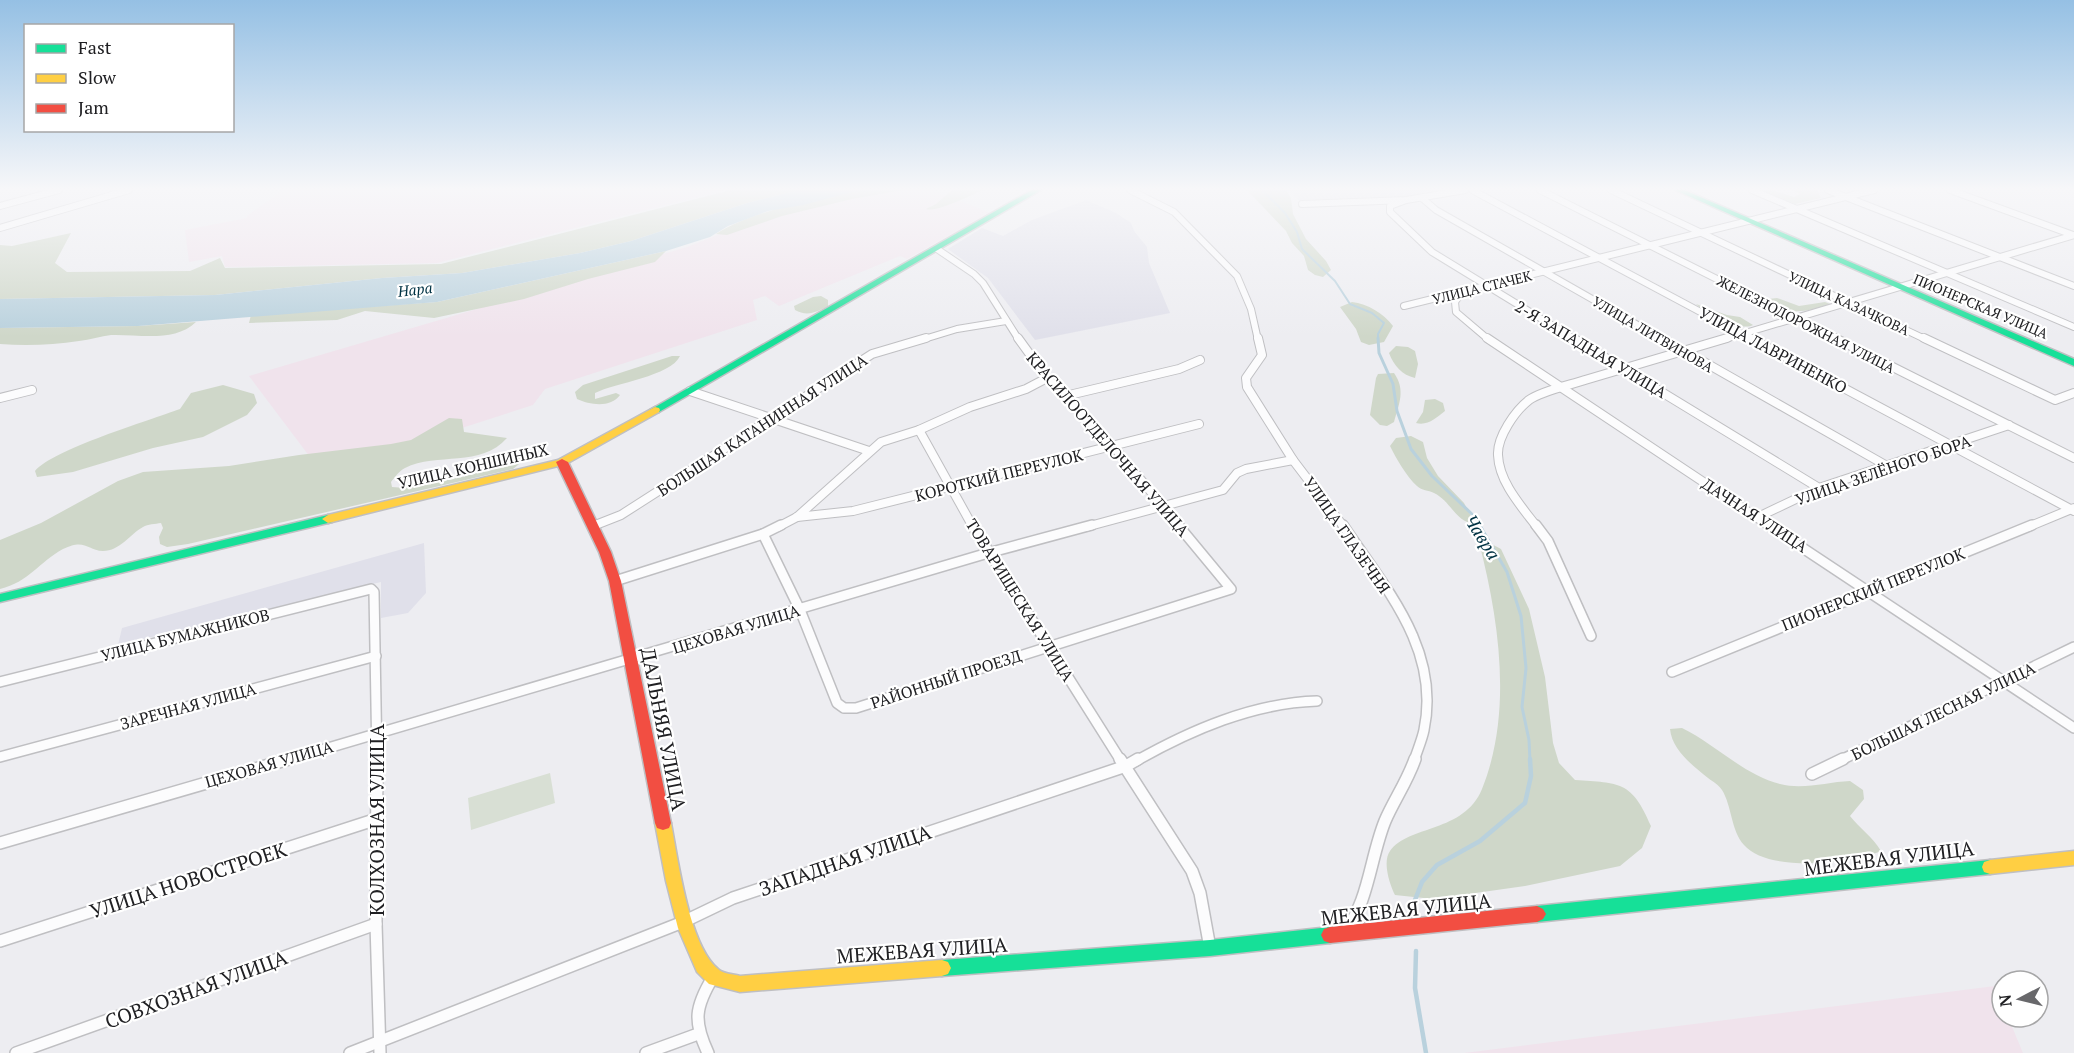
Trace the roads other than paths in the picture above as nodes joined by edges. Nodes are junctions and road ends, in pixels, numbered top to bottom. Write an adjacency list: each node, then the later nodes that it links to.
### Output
1 (954, 239): 14 (street, УЛИЦА КОНШИНЫХ)
2 (1201, 239): 49 (street, УЛИЦА ГЛАЗЕЧНЯ)
3 (1417, 239): 19 (street, 2-Я ЗАПАДНАЯ УЛИЦА)
4 (1486, 239): 17 (street, УЛИЦА ЛИТВИНОВА)
5 (1563, 239): 15 (street, УЛИЦА ЛАВРИНЕНКО)
6 (1637, 239): 13 (street, ЖЕЛЕЗНОДОРОЖНАЯ УЛИЦА)
7 (1676, 239): 13 (street, УЛИЦА СТАЧЕК)
8 (1716, 239): 23 (street, УЛИЦА КАЗАЧКОВА)
9 (1789, 239): 21 (street, ПИОНЕРСКАЯ УЛИЦА)
10 (1869, 239): 18 (street)
11 (1952, 239): 16 (street)
12 (2066, 239): 16 (street)
13 (1651, 246): 15 (street, УЛИЦА СТАЧЕК); 25 (street, ЖЕЛЕЗНОДОРОЖНАЯ УЛИЦА)
14 (937, 249): 26 (street, КРАСИЛООТДЕЛОЧНАЯ УЛИЦА); 36 (street, УЛИЦА КОНШИНЫХ)
15 (1598, 258): 17 (street, УЛИЦА СТАЧЕК); 28 (street, УЛИЦА ЛАВРИНЕНКО)
16 (2001, 258): 18 (street); 20 (street)
17 (1543, 272): 19 (street, УЛИЦА СТАЧЕК); 29 (street, УЛИЦА ЛИТВИНОВА)
18 (1949, 273): 21 (street); 27 (street)
19 (1489, 286): 22 (street, УЛИЦА СТАЧЕК); 32 (street, 2-Я ЗАПАДНАЯ УЛИЦА)
20 (2074, 286)
21 (1900, 288): 23 (street); 31 (street, ПИОНЕРСКАЯ УЛИЦА)
22 (1462, 292): 24 (street, УЛИЦА СТАЧЕК); 34 (street, ДАЧНАЯ УЛИЦА)
23 (1849, 302): 25 (street); 40 (street, УЛИЦА КАЗАЧКОВА)
24 (1404, 306)
25 (1794, 318): 28 (street); 43 (street, ЖЕЛЕЗНОДОРОЖНАЯ УЛИЦА)
26 (1006, 321): 33 (street, КРАСИЛООТДЕЛОЧНАЯ УЛИЦА); 41 (street, БОЛЬШАЯ КАТАНИННАЯ УЛИЦА)
27 (2074, 327)
28 (1742, 334): 29 (street); 45 (street, УЛИЦА ЛАВРИНЕНКО)
29 (1685, 351): 32 (street); 51 (street, УЛИЦА ЛИТВИНОВА)
30 (1200, 360): 38 (street)
31 (2074, 363)
32 (1625, 369): 34 (street); 53 (street, 2-Я ЗАПАДНАЯ УЛИЦА)
33 (1047, 378): 38 (street, КРАСИЛООТДЕЛОЧНАЯ УЛИЦА); 44 (street)
34 (1562, 387): 57 (street, ДАЧНАЯ УЛИЦА); 67 (street)
35 (32, 390): 39 (street)
36 (690, 391): 41 (street); 50 (street, УЛИЦА КОНШИНЫХ)
37 (2074, 393): 40 (street)
38 (1065, 396): 46 (street, КРАСИЛООТДЕЛОЧНАЯ УЛИЦА)
39 (0, 398)
40 (2055, 400)
41 (770, 419): 47 (street); 58 (street, БОЛЬШАЯ КАТАНИННАЯ УЛИЦА)
42 (1199, 424): 46 (street, КОРОТКИЙ ПЕРЕУЛОК)
43 (2009, 425): 45 (street, УЛИЦА ЗЕЛЁНОГО БОРА); 48 (street, ЖЕЛЕЗНОДОРОЖНАЯ УЛИЦА)
44 (919, 430): 47 (street); 52 (street, ТОВАРИЩЕСКАЯ УЛИЦА)
45 (1948, 444): 51 (street, УЛИЦА ЗЕЛЁНОГО БОРА); 55 (street, УЛИЦА ЛАВРИНЕНКО)
46 (1113, 446): 52 (street, КОРОТКИЙ ПЕРЕУЛОК); 54 (street, КРАСИЛООТДЕЛОЧНАЯ УЛИЦА)
47 (869, 451): 56 (street)
48 (2074, 458)
49 (1293, 460): 54 (street, ЦЕХОВАЯ УЛИЦА); 86 (street, УЛИЦА ГЛАЗЕЧНЯ)
50 (562, 462): 58 (street, ДАЛЬНЯЯ УЛИЦА); 65 (street, УЛИЦА КОНШИНЫХ)
51 (1887, 466): 53 (street, УЛИЦА ЗЕЛЁНОГО БОРА)
52 (950, 488): 56 (street, КОРОТКИЙ ПЕРЕУЛОК); 60 (street, ТОВАРИЩЕСКАЯ УЛИЦА)
53 (1819, 488): 57 (street, УЛИЦА ЗЕЛЁНОГО БОРА)
54 (1164, 507): 60 (street, ЦЕХОВАЯ УЛИЦА); 63 (street, КРАСИЛООТДЕЛОЧНАЯ УЛИЦА)
55 (2073, 509): 64 (street, ПИОНЕРСКИЙ ПЕРЕУЛОК)
56 (797, 517): 59 (street)
57 (1758, 517): 64 (street, ДАЧНАЯ УЛИЦА)
58 (593, 525): 61 (street, ДАЛЬНЯЯ УЛИЦА)
59 (763, 534): 61 (street); 66 (street, РАЙОННЫЙ ПРОЕЗД)
60 (988, 554): 66 (street, ЦЕХОВАЯ УЛИЦА); 68 (street, ТОВАРИЩЕСКАЯ УЛИЦА)
61 (615, 581): 71 (street, ДАЛЬНЯЯ УЛИЦА)
62 (371, 589): 70 (street, КОЛХОЗНАЯ УЛИЦА); 74 (street, УЛИЦА БУМАЖНИКОВ)
63 (1231, 589): 68 (street, РАЙОННЫЙ ПРОЕЗД)
64 (1869, 590): 72 (street, ПИОНЕРСКИЙ ПЕРЕУЛОК); 73 (street, ДАЧНАЯ УЛИЦА)
65 (0, 598)
66 (800, 610): 68 (street, РАЙОННЫЙ ПРОЕЗД); 71 (street, ЦЕХОВАЯ УЛИЦА)
67 (1591, 636)
68 (1049, 647): 79 (street, ТОВАРИЩЕСКАЯ УЛИЦА)
69 (2074, 647): 73 (street, БОЛЬШАЯ ЛЕСНАЯ УЛИЦА)
70 (376, 656): 77 (street, КОЛХОЗНАЯ УЛИЦА); 78 (street, ЗАРЕЧНАЯ УЛИЦА)
71 (631, 660): 77 (street, ЦЕХОВАЯ УЛИЦА); 84 (street, ДАЛЬНЯЯ УЛИЦА)
72 (1672, 672)
73 (2004, 681): 76 (street, ДАЧНАЯ УЛИЦА); 80 (street, БОЛЬШАЯ ЛЕСНАЯ УЛИЦА)
74 (0, 682)
75 (1317, 701): 79 (street, ЗАПАДНАЯ УЛИЦА)
76 (2074, 728)
77 (377, 732): 81 (street, КОЛХОЗНАЯ УЛИЦА); 82 (street, ЦЕХОВАЯ УЛИЦА)
78 (0, 757)
79 (1126, 766): 84 (street, ЗАПАДНАЯ УЛИЦА); 88 (street, ТОВАРИЩЕСКАЯ УЛИЦА)
80 (1812, 774)
81 (377, 819): 85 (street, КОЛХОЗНАЯ УЛИЦА); 87 (street, УЛИЦА НОВОСТРОЕК)
82 (0, 843)
83 (2074, 858): 86 (street, МЕЖЕВАЯ УЛИЦА)
84 (683, 922): 89 (street, ДАЛЬНЯЯ УЛИЦА); 91 (street, ЗАПАДНАЯ УЛИЦА)
85 (376, 924): 91 (street, КОЛХОЗНАЯ УЛИЦА); 92 (street, СОВХОЗНАЯ УЛИЦА)
86 (1344, 934): 88 (street, МЕЖЕВАЯ УЛИЦА)
87 (0, 941)
88 (1210, 948): 89 (street, МЕЖЕВАЯ УЛИЦА)
89 (713, 977): 90 (street)
90 (699, 1034): 94 (street); 95 (street)
91 (380, 1047): 93 (street, ЗАПАДНАЯ УЛИЦА)
92 (16, 1053)
93 (350, 1053)
94 (646, 1053)
95 (708, 1053)

